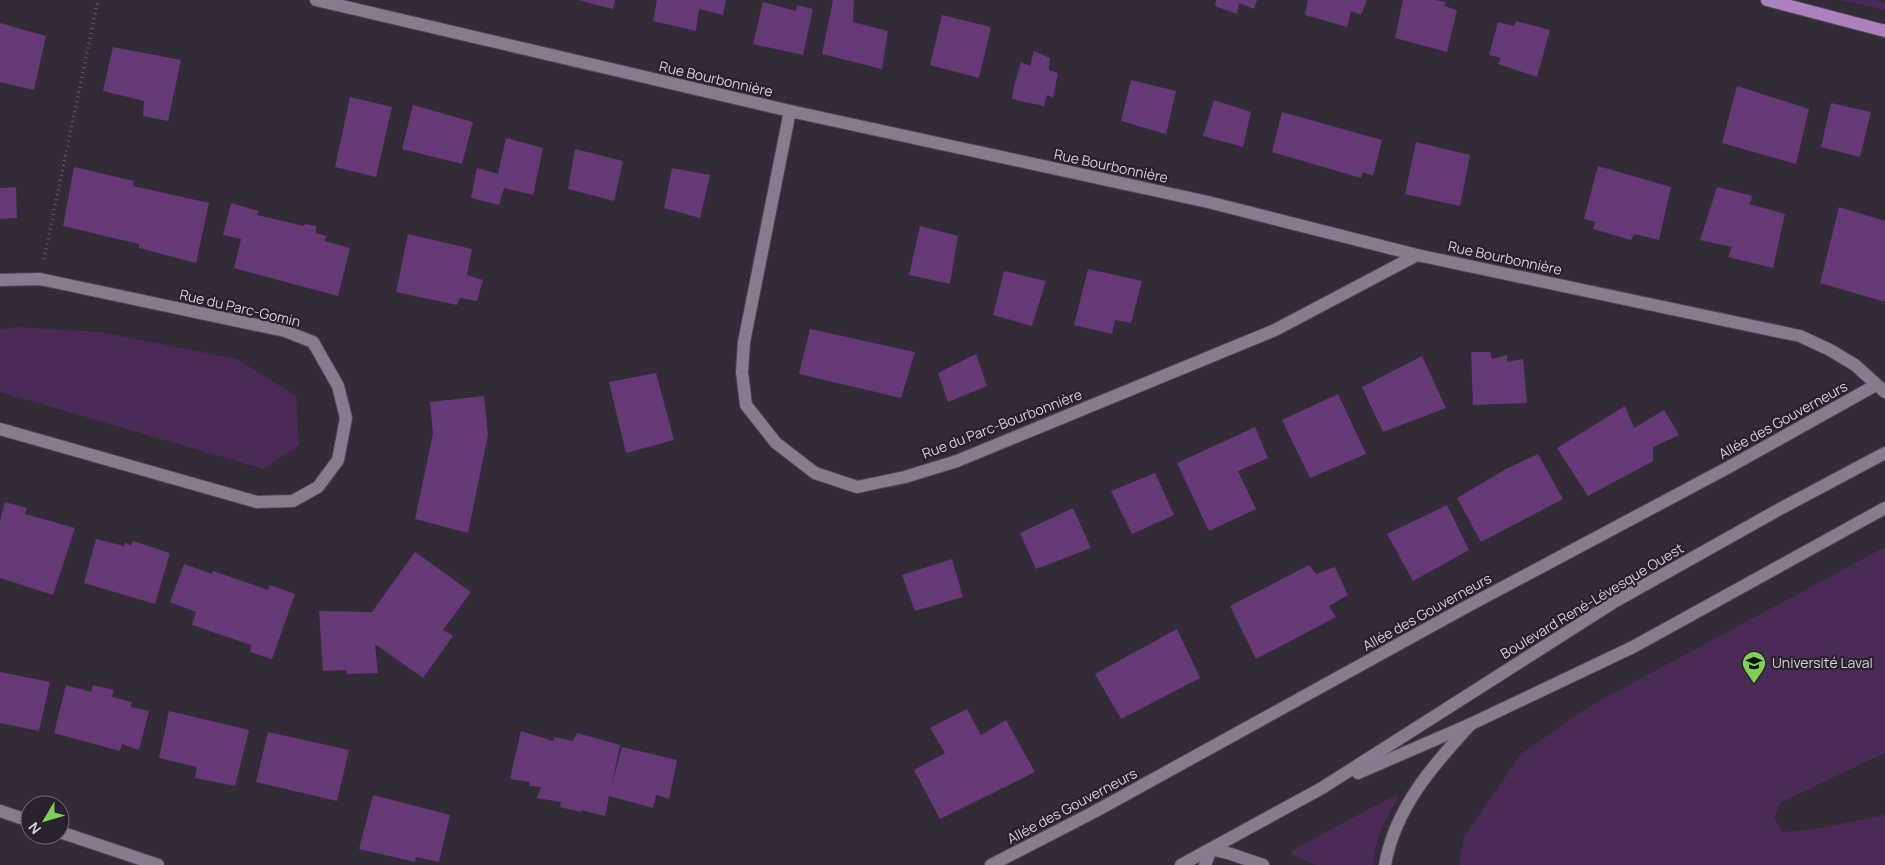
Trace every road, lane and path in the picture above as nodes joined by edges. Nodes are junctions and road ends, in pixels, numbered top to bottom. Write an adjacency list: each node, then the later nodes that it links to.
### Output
1 (98, 0): 7 (path)
2 (316, 0): 5 (street, Rue Bourbonnière)
3 (1767, 0): 4 (main road)
4 (1885, 30)
5 (790, 111): 6 (street, Rue Bourbonnière); 6 (street, Rue du Parc-Bourbonnière)
6 (1417, 255): 9 (street, Rue Bourbonnière)
7 (40, 278): 8 (street, Rue du Parc-Gomin); 10 (street, Rue du Parc-Gomin)
8 (0, 280)
9 (1881, 388): 20 (street, Allée des Gouverneurs)
10 (0, 428)
11 (1885, 453): 14 (street, Boulevard René-Lévesque Ouest)
12 (1885, 508): 13 (street, Boulevard René-Lévesque Ouest)
13 (1471, 724): 14 (street, Boulevard René-Lévesque Ouest); 24 (street)
14 (1322, 788): 18 (street, Boulevard René-Lévesque Ouest)
15 (0, 811): 16 (street)
16 (20, 818)
17 (70, 835): 19 (street)
18 (1210, 849): 21 (street, Boulevard René-Lévesque Ouest); 22 (street); 23 (street)
19 (158, 865)
20 (991, 865)
21 (1181, 865)
22 (1205, 865)
23 (1263, 865)
24 (1385, 865)

